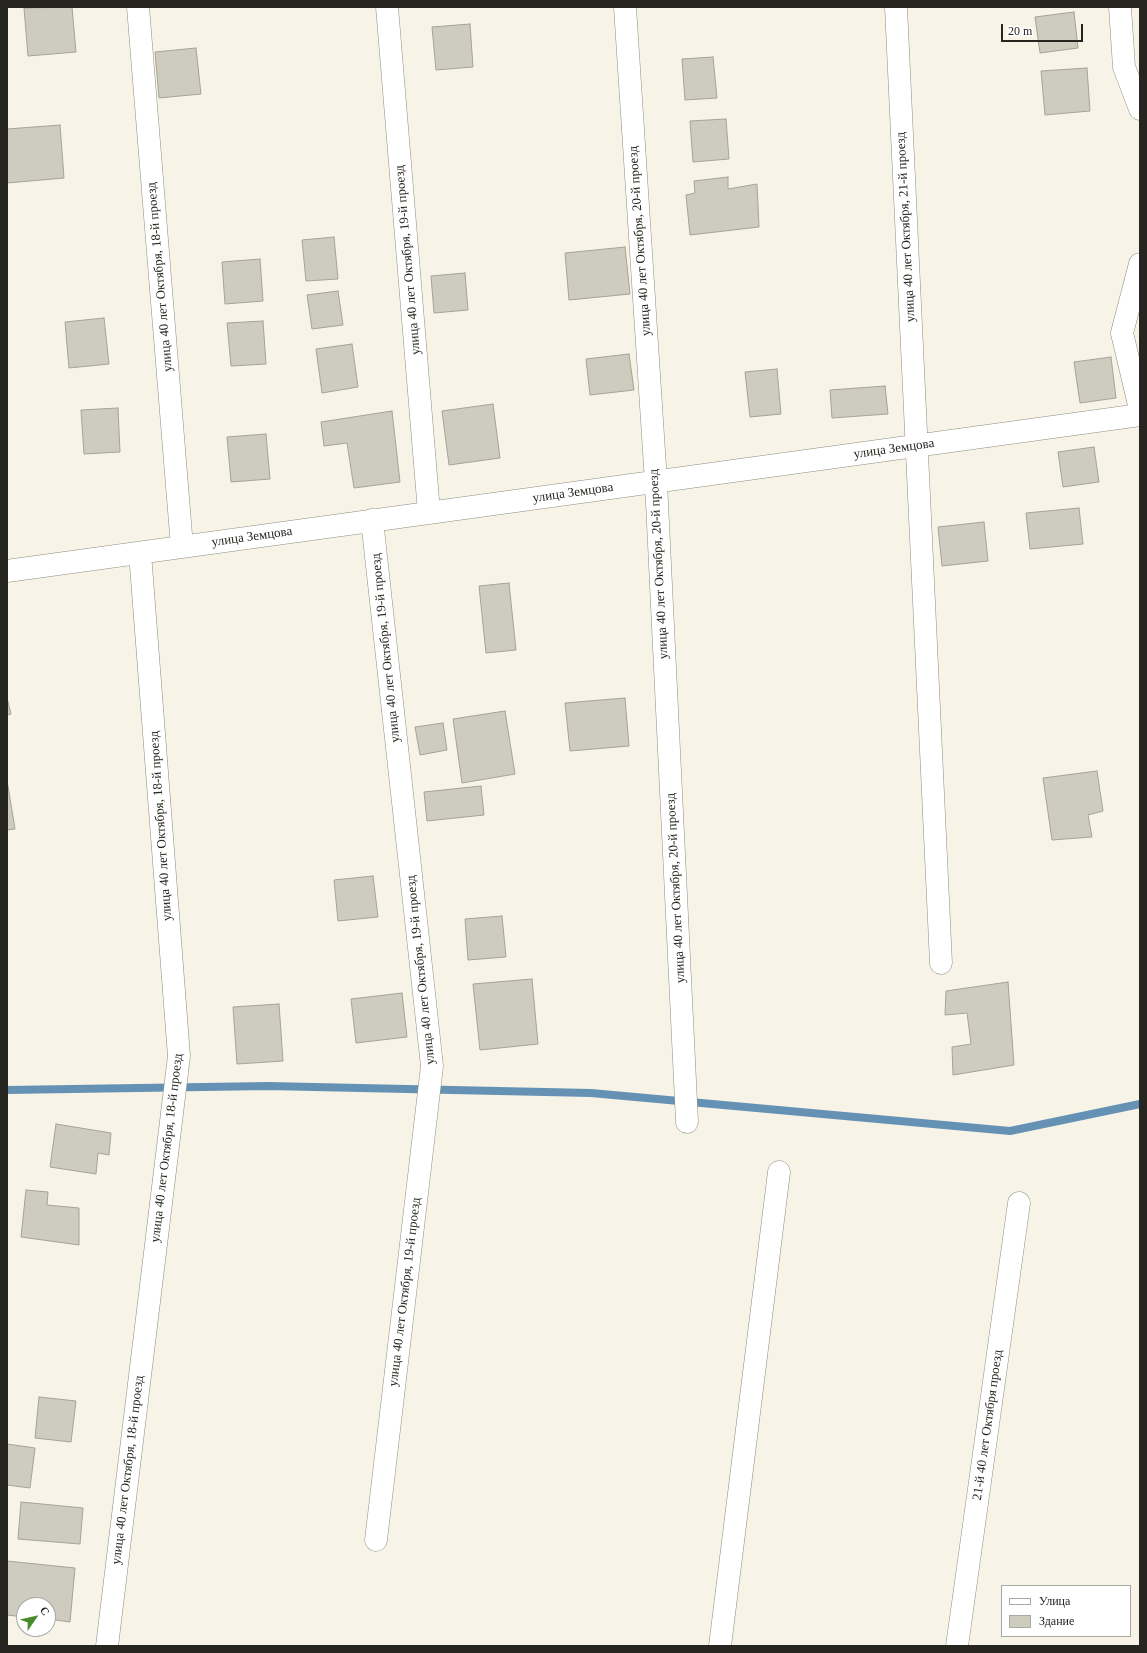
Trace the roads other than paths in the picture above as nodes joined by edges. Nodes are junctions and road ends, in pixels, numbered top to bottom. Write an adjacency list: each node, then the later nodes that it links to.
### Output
1 (138, 7): 14 (street, улица 40 лет Октября, 18-й проезд)
2 (387, 7): 12 (street, улица 40 лет Октября, 19-й проезд)
3 (625, 7): 11 (street, улица 40 лет Октября, 20-й проезд)
4 (896, 7): 10 (street, улица 40 лет Октября, 21-й проезд)
5 (1120, 7): 6 (street)
6 (1140, 109)
7 (1140, 264): 8 (street)
8 (1140, 409)
9 (1140, 415): 10 (street, улица Земцова)
10 (916, 446): 11 (street, улица Земцова); 17 (street, улица 40 лет Октября, 21-й проезд)
11 (656, 482): 12 (street, улица Земцова); 18 (street, улица 40 лет Октября, 20-й проезд)
12 (430, 512): 13 (street, улица Земцова)
13 (372, 520): 14 (street, улица Земцова); 21 (street, улица 40 лет Октября, 19-й проезд)
14 (182, 547): 15 (street, улица Земцова)
15 (140, 553): 16 (street, улица Земцова); 22 (street, улица 40 лет Октября, 18-й проезд)
16 (7, 571)
17 (941, 963)
18 (687, 1122)
19 (779, 1172): 23 (street)
20 (1019, 1204): 24 (street, 21-й 40 лет Октября проезд)
21 (376, 1540)
22 (106, 1646)
23 (720, 1646)
24 (957, 1646)

